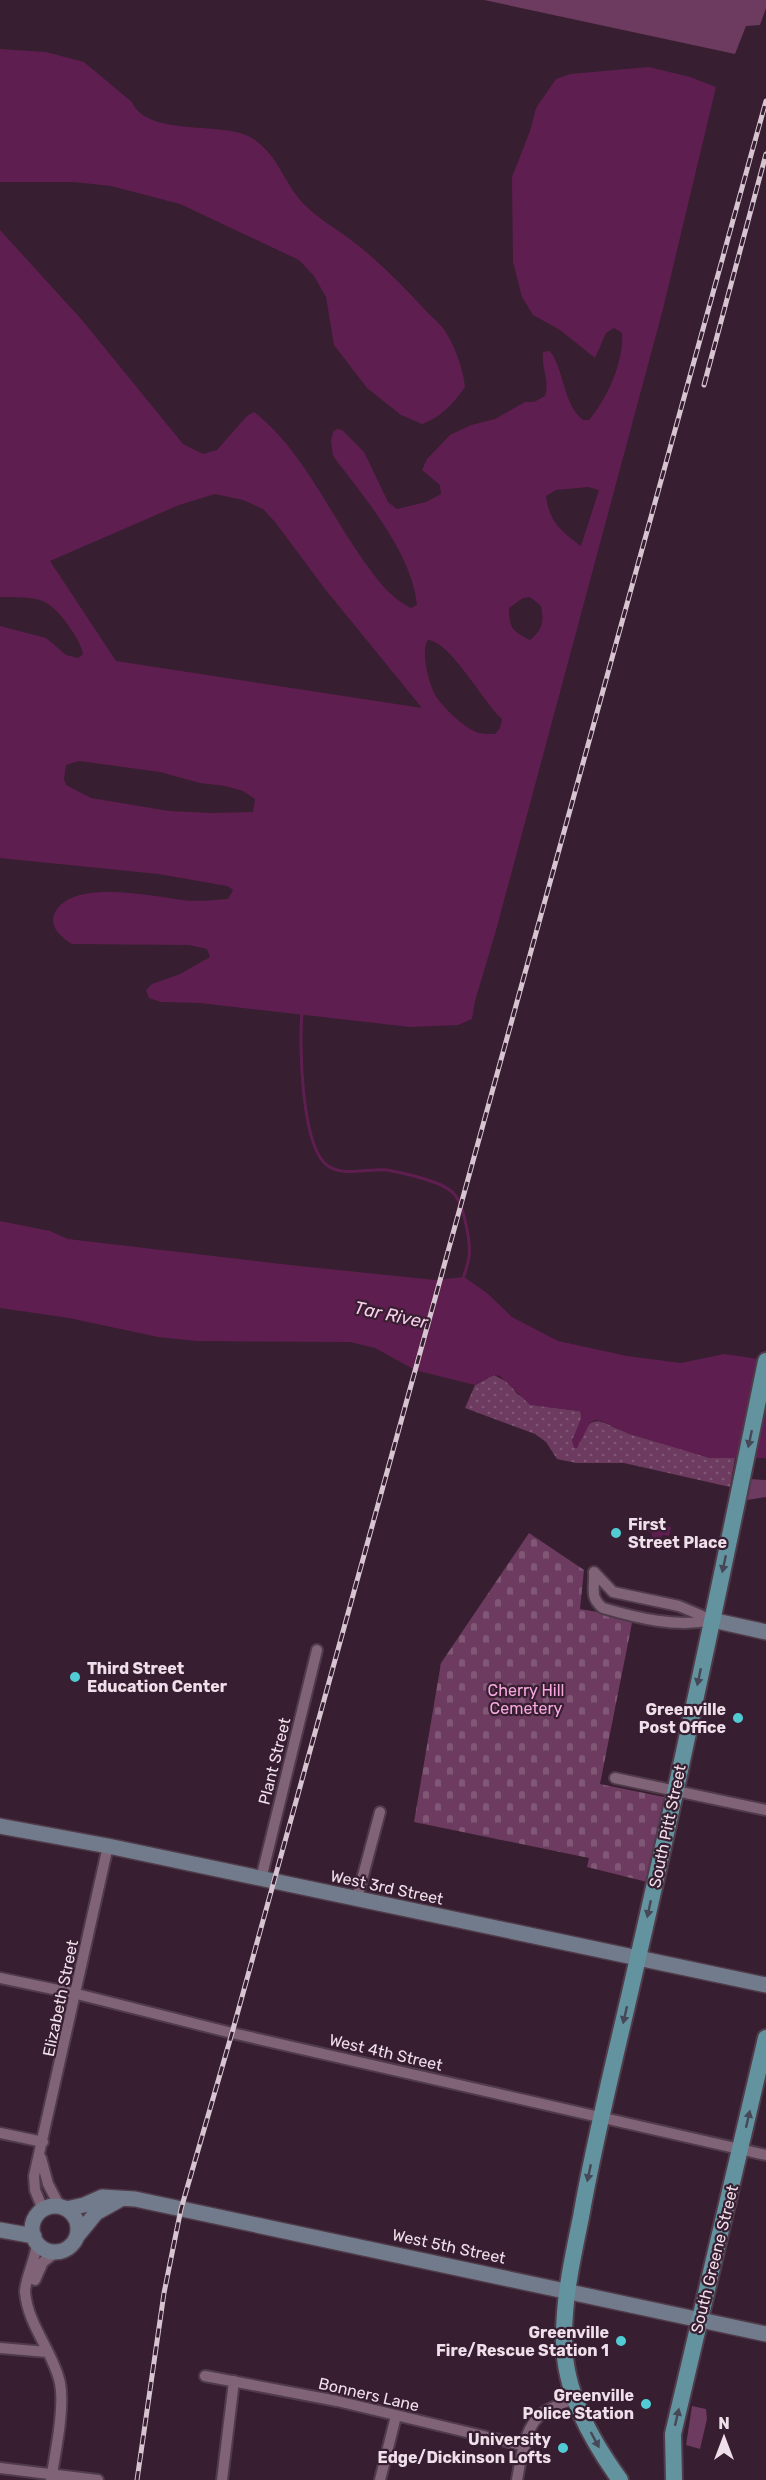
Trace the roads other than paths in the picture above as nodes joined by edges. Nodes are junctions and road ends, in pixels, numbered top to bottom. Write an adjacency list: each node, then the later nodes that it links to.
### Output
1 (766, 1361): 6 (main road, South Pitt Street, one-way to 6)
2 (610, 1590): 3 (street); 3 (street); 4 (street)
3 (595, 1600): 5 (street)
4 (656, 1602): 5 (street); 6 (street)
5 (653, 1619): 6 (street)
6 (712, 1620): 7 (main road); 10 (main road, South Pitt Street, one-way to 10)
7 (766, 1632)
8 (316, 1650): 15 (street, Plant Street)
9 (615, 1778): 10 (street)
10 (674, 1791): 11 (street); 17 (main road, South Pitt Street, one-way to 17)
11 (766, 1810)
12 (380, 1812): 16 (street)
13 (0, 1826): 14 (main road, West 3rd Street)
14 (108, 1846): 15 (main road, West 3rd Street); 20 (street, Elizabeth Street)
15 (261, 1879): 16 (main road, West 3rd Street)
16 (357, 1898): 17 (main road, West 3rd Street)
17 (638, 1959): 19 (main road, West 3rd Street); 22 (main road, South Pitt Street, one-way to 22)
18 (0, 1978): 20 (street, West 4th Street)
19 (766, 1985)
20 (77, 1994): 22 (street, West 4th Street); 24 (street, Elizabeth Street)
21 (766, 2038): 25 (main road, South Greene Street, one-way to 21)
22 (601, 2116): 25 (street, West 4th Street); 35 (main road, South Pitt Street, one-way to 35)
23 (0, 2133): 24 (street)
24 (43, 2142): 26 (street, Elizabeth Street)
25 (741, 2148): 27 (street, West 4th Street); 37 (main road, South Greene Street)
26 (40, 2155): 29 (street, Elizabeth Street); 31 (street, Elizabeth Street)
27 (766, 2155)
28 (124, 2198): 29 (main road, West 5th Street); 33 (main road); 35 (main road, West 5th Street)
29 (63, 2208): 31 (main road); 33 (main road)
30 (0, 2222): 31 (main road)
31 (37, 2228): 32 (main road); 34 (main road); 36 (street)
32 (0, 2230)
33 (78, 2235): 34 (main road)
34 (56, 2252): 36 (street)
35 (567, 2290): 37 (main road, West 5th Street); 43 (main road, South Pitt Street)
36 (27, 2299): 40 (street)
37 (699, 2319): 38 (main road, West 5th Street); 48 (main road, South Greene Street, one-way to 37)
38 (766, 2334)
39 (0, 2348): 40 (street)
40 (47, 2352): 47 (street)
41 (205, 2376): 42 (street, Bonners Lane)
42 (234, 2381): 44 (street, Bonners Lane); 50 (street)
43 (574, 2399): 45 (street); 53 (main road, South Pitt Street, one-way to 53)
44 (396, 2416): 45 (street, Bonners Lane); 51 (street)
45 (525, 2446): 52 (street)
46 (0, 2468): 47 (street)
47 (52, 2477): 49 (street)
48 (672, 2478)
49 (98, 2480)
50 (222, 2480)
51 (380, 2480)
52 (517, 2480)
53 (620, 2480)

